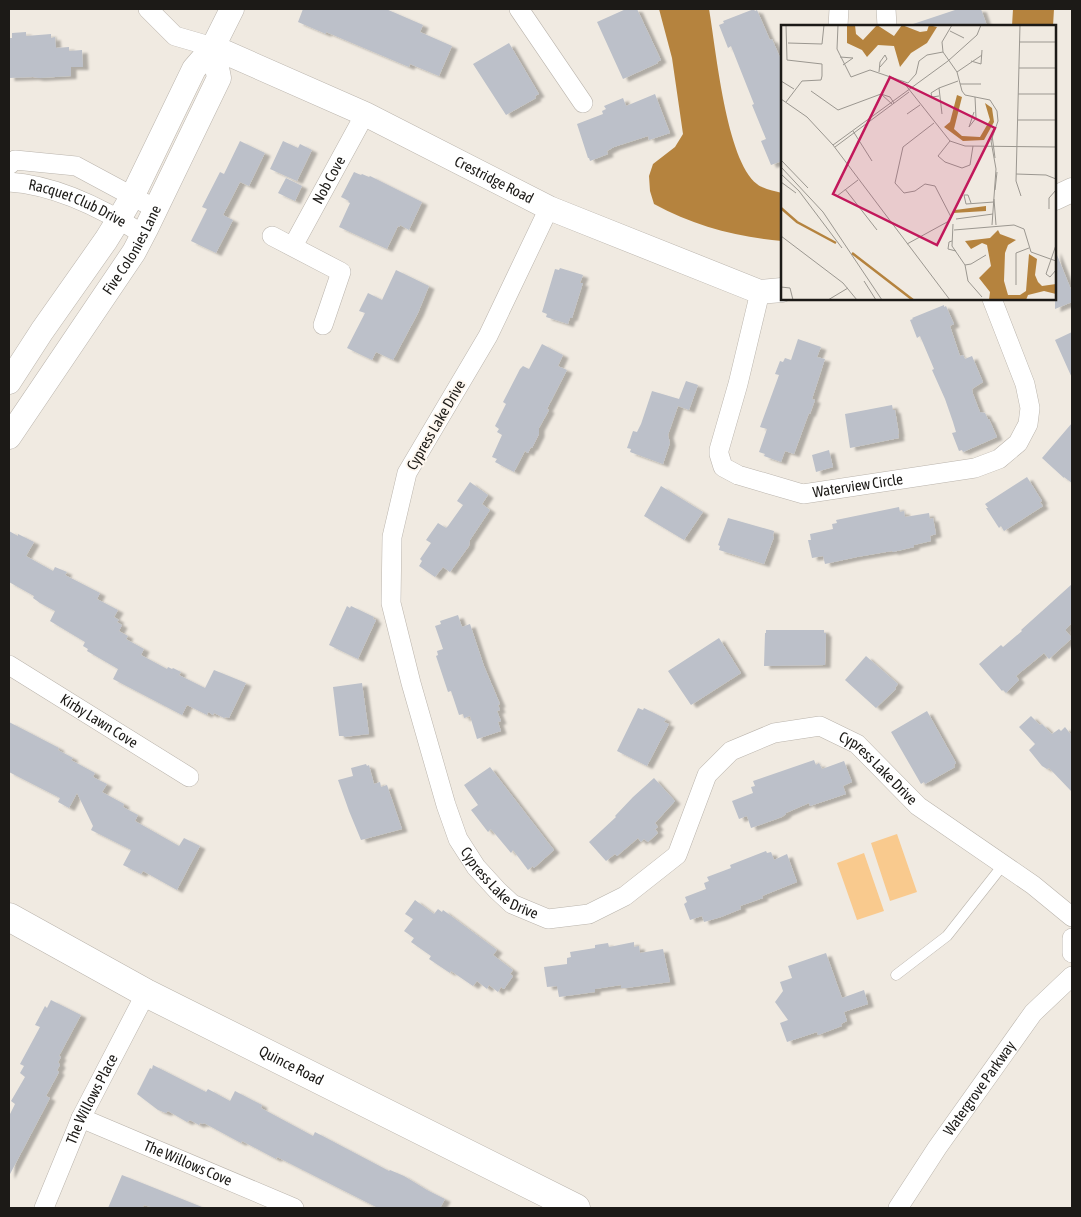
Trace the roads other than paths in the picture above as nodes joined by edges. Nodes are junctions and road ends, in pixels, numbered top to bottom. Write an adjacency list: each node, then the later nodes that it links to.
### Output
1 (148, 9): 8 (street)
2 (232, 9): 8 (street, Five Colonies Lane)
3 (519, 9): 9 (street)
4 (839, 9): 6 (street)
5 (886, 9): 7 (street)
6 (838, 25)
7 (887, 25)
8 (213, 48): 10 (street, Crestridge Road); 14 (street, Five Colonies Lane); 17 (street, Five Colonies Lane)
9 (583, 103)
10 (364, 114): 16 (street, Crestridge Road); 21 (street, Nob Cove)
11 (9, 165): 14 (street, Racquet Club Drive)
12 (9, 182): 18 (street, Racquet Club Drive)
13 (1072, 190): 15 (street)
14 (133, 195): 17 (street, Racquet Club Drive); 18 (street, Five Colonies Lane)
15 (1056, 198)
16 (549, 208): 22 (street, Crestridge Road); 29 (street, Cypress Lake Drive)
17 (156, 209): 19 (street, Five Colonies Lane)
18 (119, 218): 19 (street, Racquet Club Drive); 25 (street, Five Colonies Lane)
19 (144, 234): 26 (street, Five Colonies Lane)
20 (272, 236): 21 (street)
21 (293, 246): 24 (street)
22 (771, 291): 23 (street, Waterview Circle)
23 (992, 300)
24 (323, 325)
25 (9, 382)
26 (9, 437)
27 (9, 665): 28 (street, Kirby Lawn Cove)
28 (189, 778)
29 (1003, 864): 31 (street, Cypress Lake Drive); 34 (lane)
30 (9, 917): 36 (main road, Quince Road)
31 (1072, 917)
32 (1072, 938): 33 (street)
33 (1072, 953)
34 (896, 975)
35 (1072, 976): 41 (street, Watergrove Parkway)
36 (146, 993): 37 (street, The Willows Place); 40 (main road, Quince Road)
37 (81, 1118): 38 (street, The Willows Place); 39 (street, The Willows Cove)
38 (44, 1208)
39 (294, 1208)
40 (576, 1208)
41 (898, 1208)

